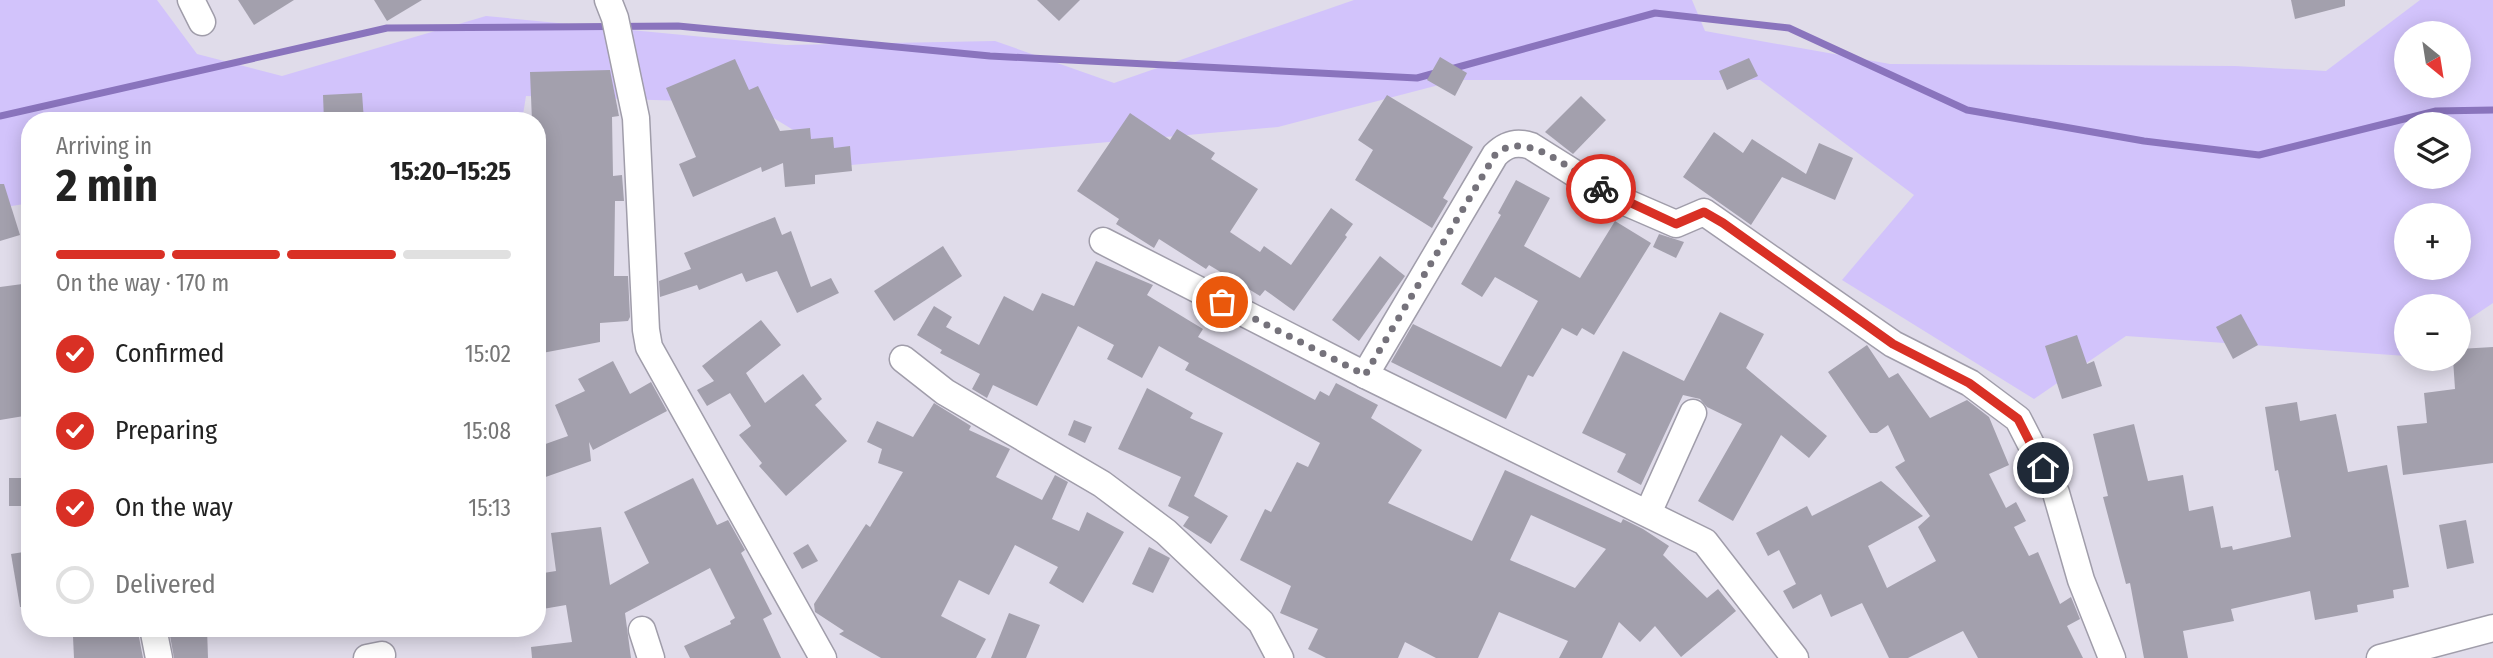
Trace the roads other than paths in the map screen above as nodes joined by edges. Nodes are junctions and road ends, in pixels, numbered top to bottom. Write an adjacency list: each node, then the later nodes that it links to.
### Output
1 (614, 19): 12 (street)
2 (1103, 241): 4 (street)
3 (903, 359): 13 (street)
4 (1365, 375): 6 (street); 15 (street)
5 (1693, 414): 6 (street)
6 (1648, 513): 14 (street)
7 (2493, 628): 16 (street)
8 (642, 629): 11 (street)
9 (155, 637): 10 (street)
10 (159, 658)
11 (651, 658)
12 (823, 658)
13 (1280, 658)
14 (1795, 658)
15 (2112, 658)
16 (2380, 658)

